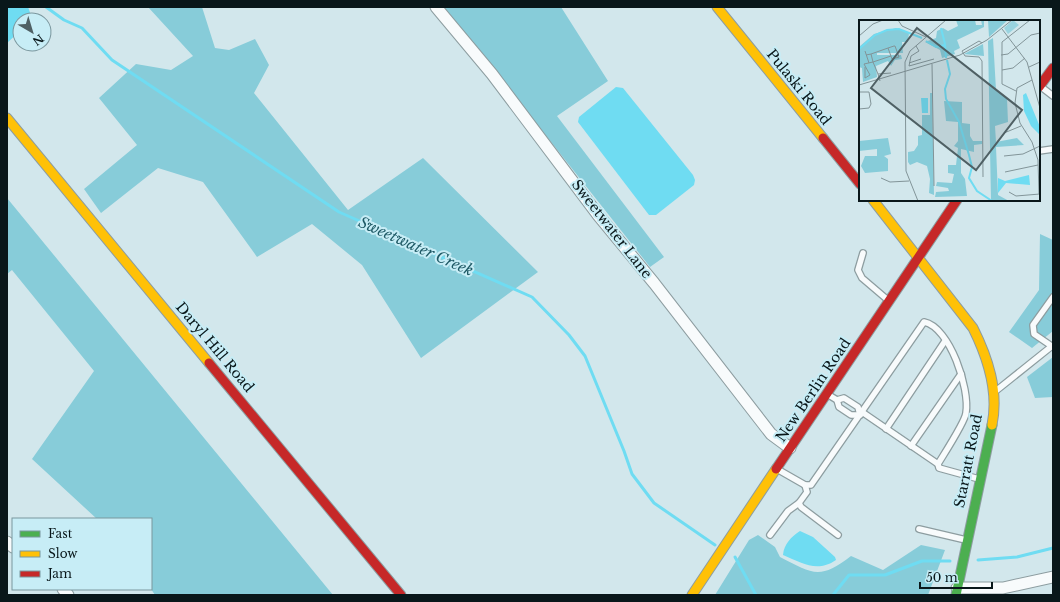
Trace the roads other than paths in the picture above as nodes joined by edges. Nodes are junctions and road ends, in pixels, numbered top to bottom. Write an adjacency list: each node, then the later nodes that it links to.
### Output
1 (436, 7): 26 (street, Sweetwater Lane)
2 (717, 7): 10 (street, Pulaski Road)
3 (1053, 68): 4 (street)
4 (1040, 85)
5 (1040, 87): 6 (lane)
6 (1053, 96)
7 (7, 118): 38 (street, Daryl Hill Road)
8 (1053, 149): 9 (lane)
9 (1040, 151)
10 (859, 183)
11 (874, 201): 14 (street)
12 (955, 201): 14 (street, New Berlin Road)
13 (863, 253): 16 (lane)
14 (919, 257): 16 (street, New Berlin Road); 20 (street, Starratt Road)
15 (1053, 297): 18 (lane)
16 (889, 302): 21 (street, New Berlin Road)
17 (945, 340): 19 (lane); 23 (lane); 24 (lane)
18 (1052, 347): 20 (lane)
19 (961, 374): 25 (lane); 27 (lane)
20 (993, 393): 29 (street, Starratt Road)
21 (827, 394): 22 (lane); 26 (street, New Berlin Road)
22 (837, 400): 23 (lane); 23 (lane)
23 (861, 413): 24 (lane); 30 (lane)
24 (886, 429): 25 (lane)
25 (911, 446): 27 (lane)
26 (790, 448): 28 (street, New Berlin Road)
27 (938, 464): 29 (lane)
28 (776, 468): 30 (lane); 39 (street, New Berlin Road)
29 (980, 479): 35 (street, Starratt Road)
30 (805, 485): 31 (lane)
31 (799, 503): 33 (lane); 34 (lane)
32 (919, 529): 35 (lane)
33 (770, 535)
34 (838, 535)
35 (966, 540): 37 (street, Starratt Road)
36 (1053, 577): 37 (street)
37 (956, 591)
38 (401, 595)
39 (692, 595)

